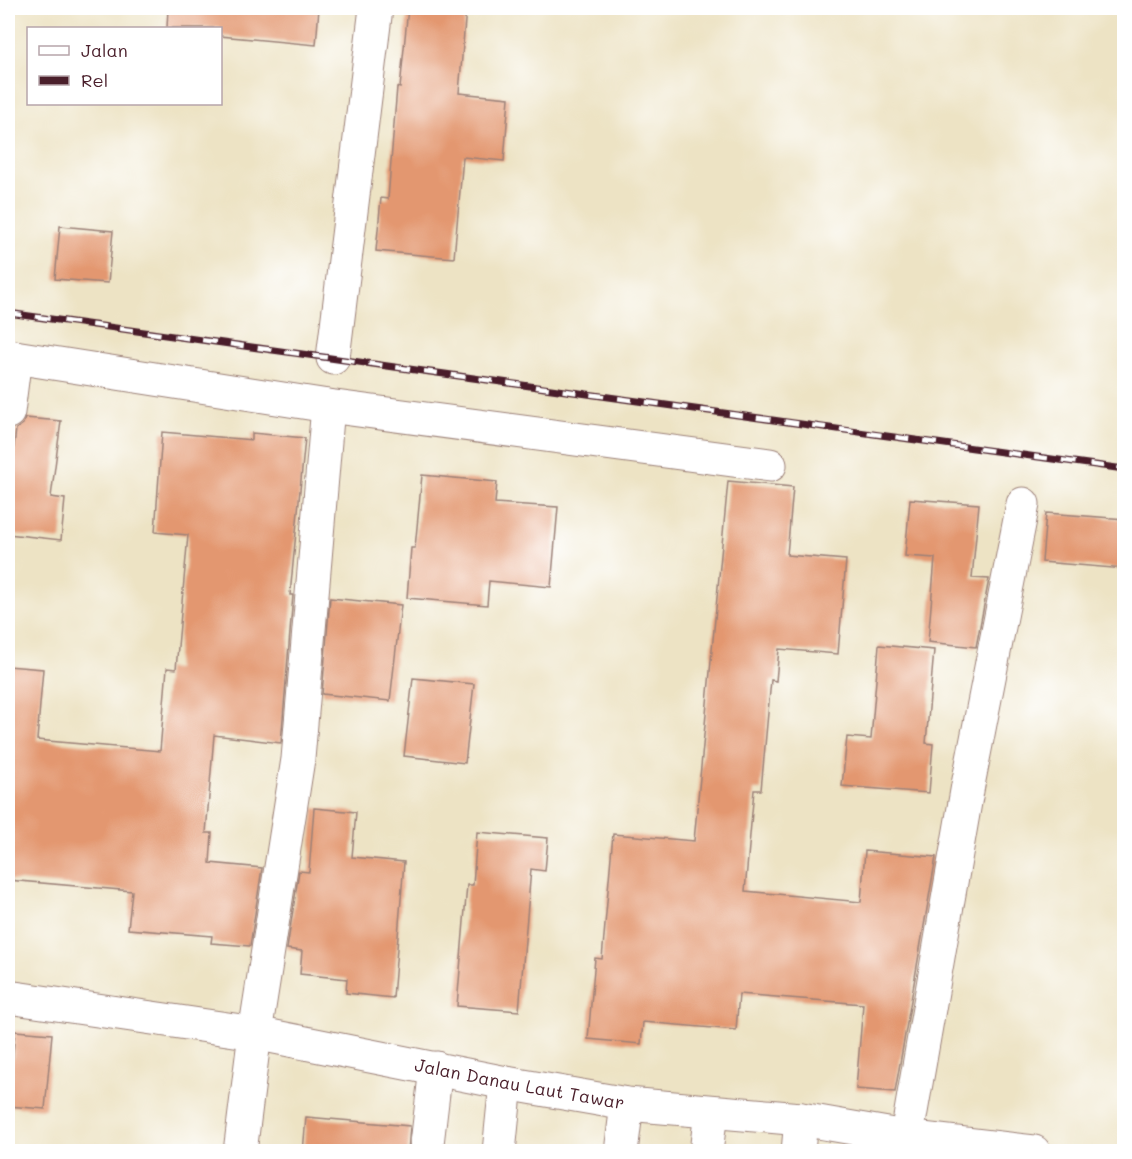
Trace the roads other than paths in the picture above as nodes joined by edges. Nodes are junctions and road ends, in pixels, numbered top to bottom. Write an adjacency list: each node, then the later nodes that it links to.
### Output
1 (376, 8): 3 (street)
2 (11, 356): 4 (street); 5 (street)
3 (333, 358)
4 (328, 406): 6 (street); 9 (street)
5 (8, 412)
6 (770, 465)
7 (1023, 504): 15 (street)
8 (8, 998): 9 (street, Jalan Danau Laut Tawar)
9 (255, 1033): 10 (street, Jalan Danau Laut Tawar); 16 (street)
10 (436, 1068): 11 (street, Jalan Danau Laut Tawar); 17 (street)
11 (506, 1083): 12 (street, Jalan Danau Laut Tawar); 18 (street)
12 (627, 1104): 13 (street, Jalan Danau Laut Tawar); 19 (street)
13 (711, 1112): 14 (street, Jalan Danau Laut Tawar); 20 (street)
14 (801, 1119): 15 (street, Jalan Danau Laut Tawar); 21 (street)
15 (904, 1144): 22 (street, Jalan Danau Laut Tawar)
16 (240, 1152)
17 (426, 1152)
18 (499, 1152)
19 (621, 1152)
20 (706, 1152)
21 (798, 1152)
22 (1034, 1152)

